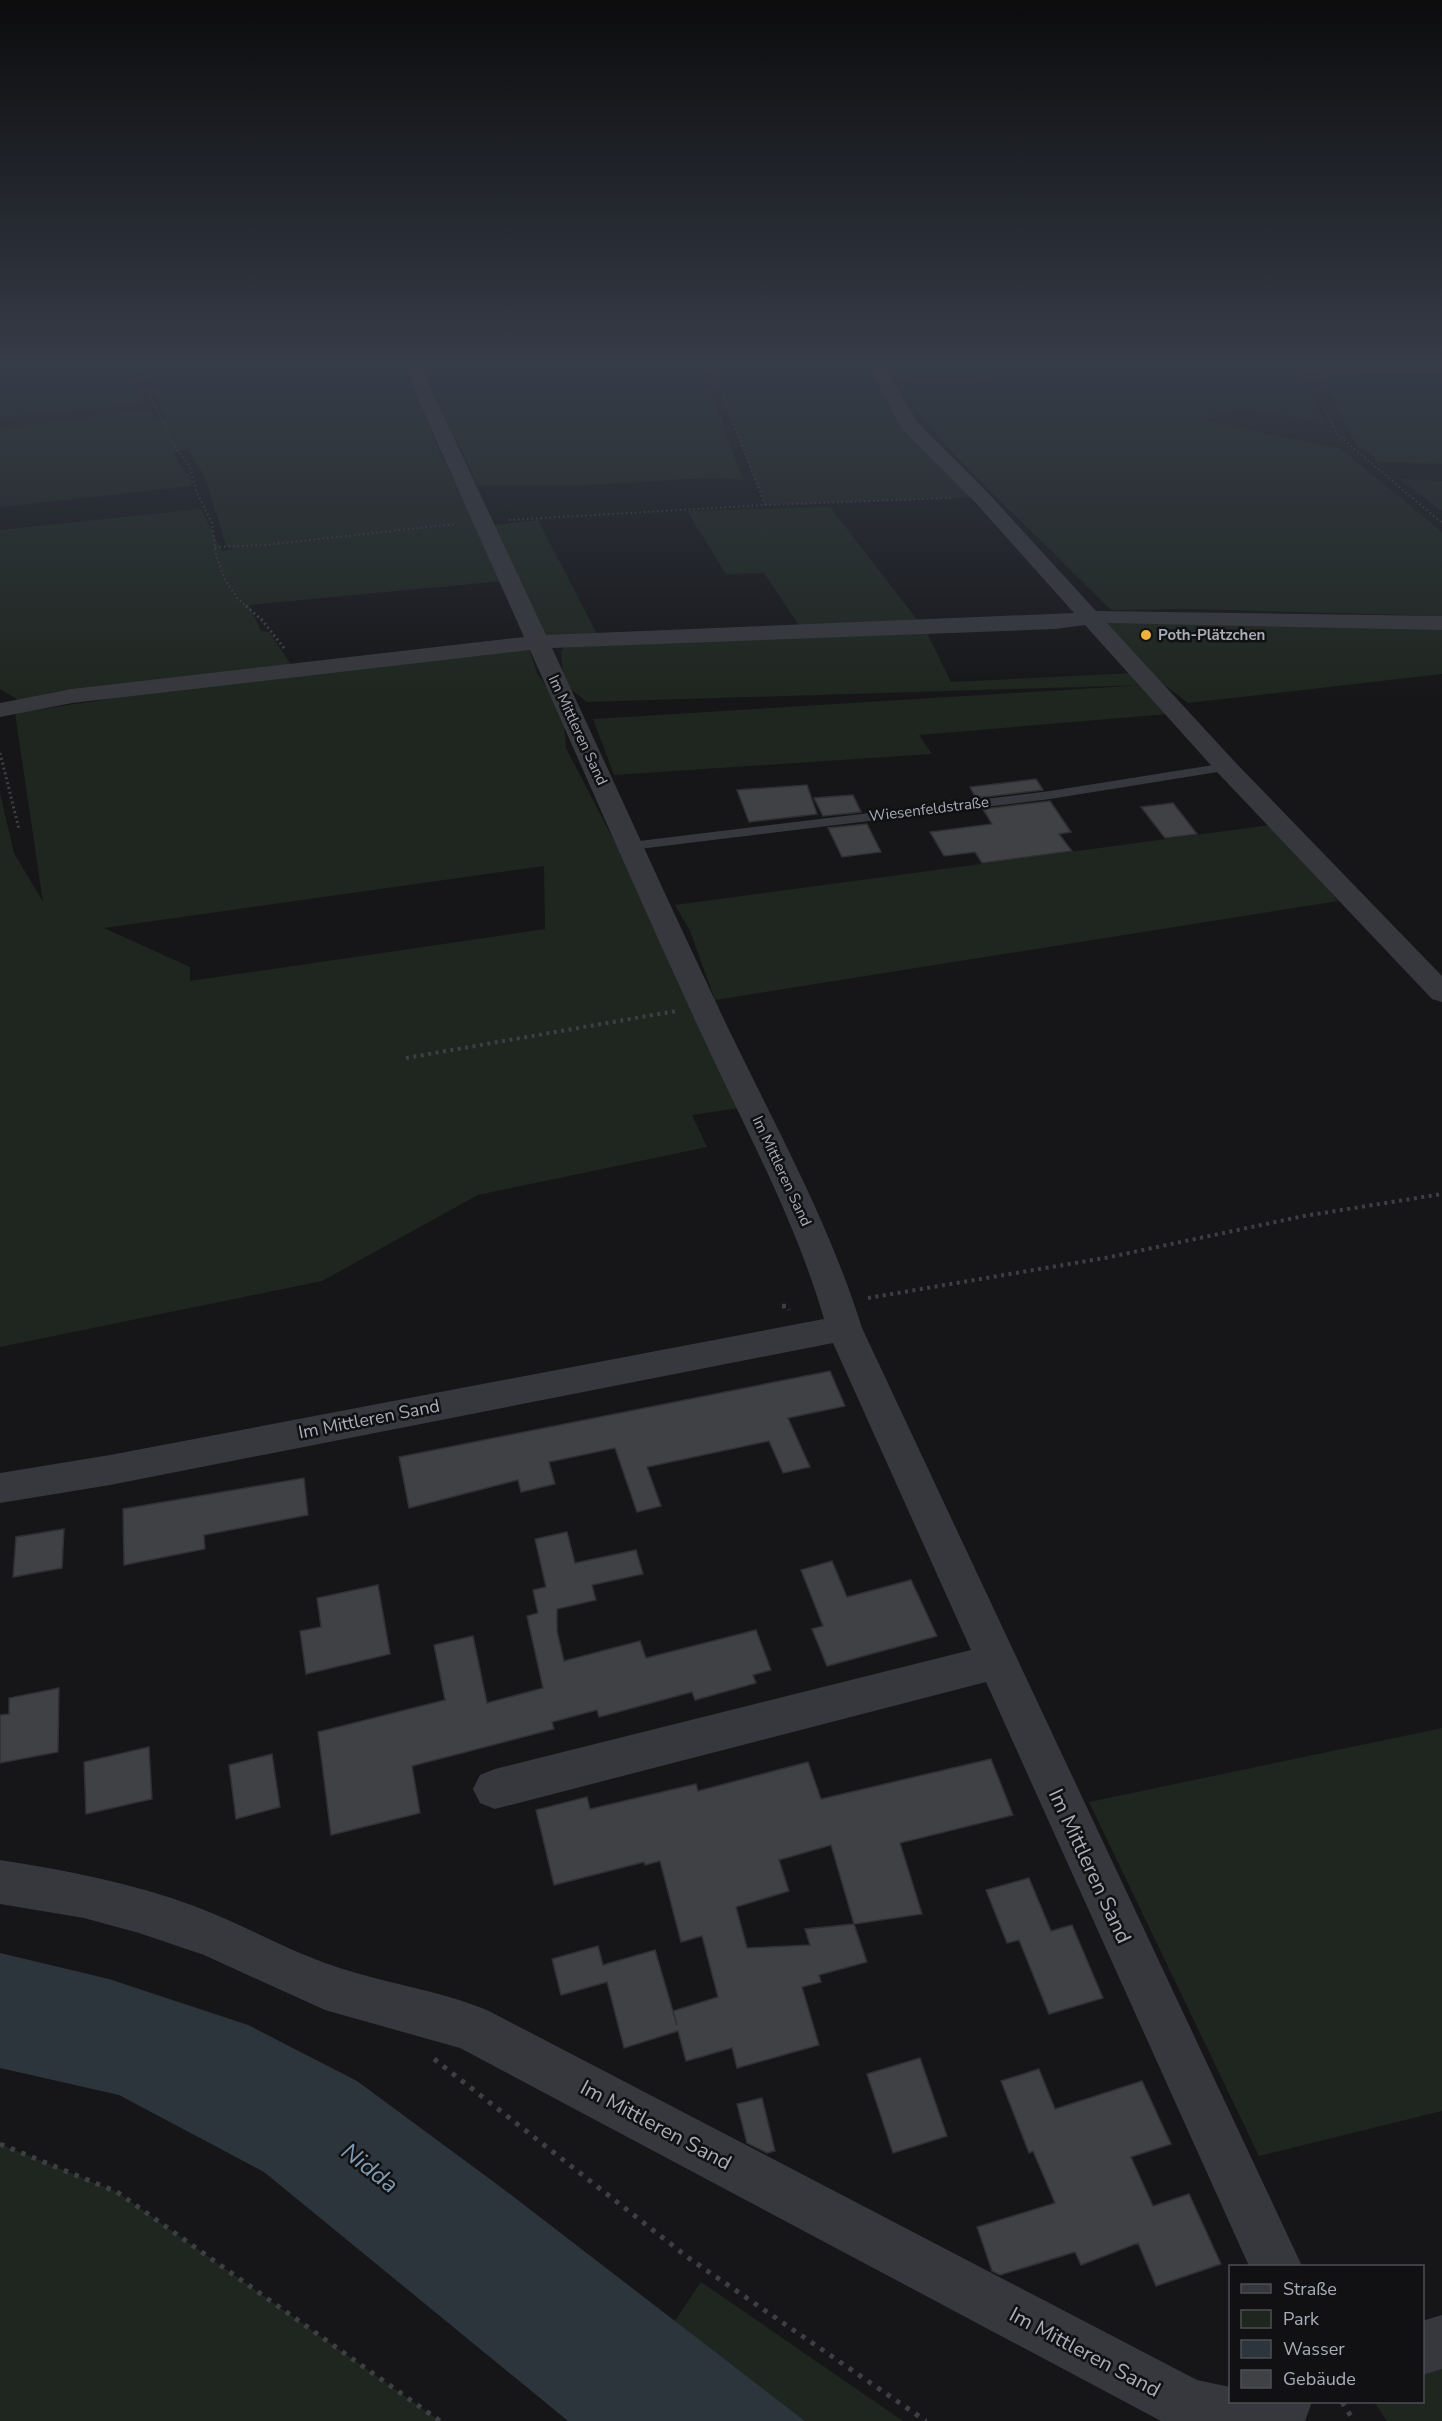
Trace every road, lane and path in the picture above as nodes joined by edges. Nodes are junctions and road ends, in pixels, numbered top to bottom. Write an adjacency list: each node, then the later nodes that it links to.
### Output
1 (192, 474): 11 (path)
2 (461, 474): 9 (street, Im Mittleren Sand)
3 (753, 474): 7 (path)
4 (958, 474): 6 (street)
5 (1384, 474): 10 (path)
6 (981, 497): 7 (path); 12 (street)
7 (765, 505): 8 (path)
8 (534, 519)
9 (483, 522): 11 (path); 14 (street, Im Mittleren Sand)
10 (1442, 523)
11 (215, 547): 15 (path)
12 (1095, 619): 13 (street); 14 (street); 18 (street)
13 (1442, 623)
14 (537, 642): 15 (street); 20 (street, Im Mittleren Sand)
15 (298, 669): 16 (street)
16 (0, 710)
17 (0, 753): 19 (path)
18 (1227, 767): 20 (lane, Wiesenfeldstraße); 21 (street)
19 (18, 830)
20 (631, 846): 22 (street, Im Mittleren Sand)
21 (1442, 993)
22 (704, 1007): 23 (path); 25 (street, Im Mittleren Sand)
23 (406, 1058)
24 (1442, 1194): 25 (path)
25 (840, 1316): 26 (street, Im Mittleren Sand); 27 (street, Im Mittleren Sand)
26 (0, 1488)
27 (995, 1662): 28 (street); 32 (street, Im Mittleren Sand)
28 (495, 1789)
29 (0, 1882): 35 (street, Im Mittleren Sand)
30 (432, 2057): 38 (path)
31 (0, 2144): 37 (path)
32 (1276, 2265)
33 (1442, 2342): 34 (street)
34 (1424, 2347)
35 (1283, 2403)
36 (1343, 2403): 39 (path)
37 (440, 2421)
38 (926, 2421)
39 (1354, 2421)

